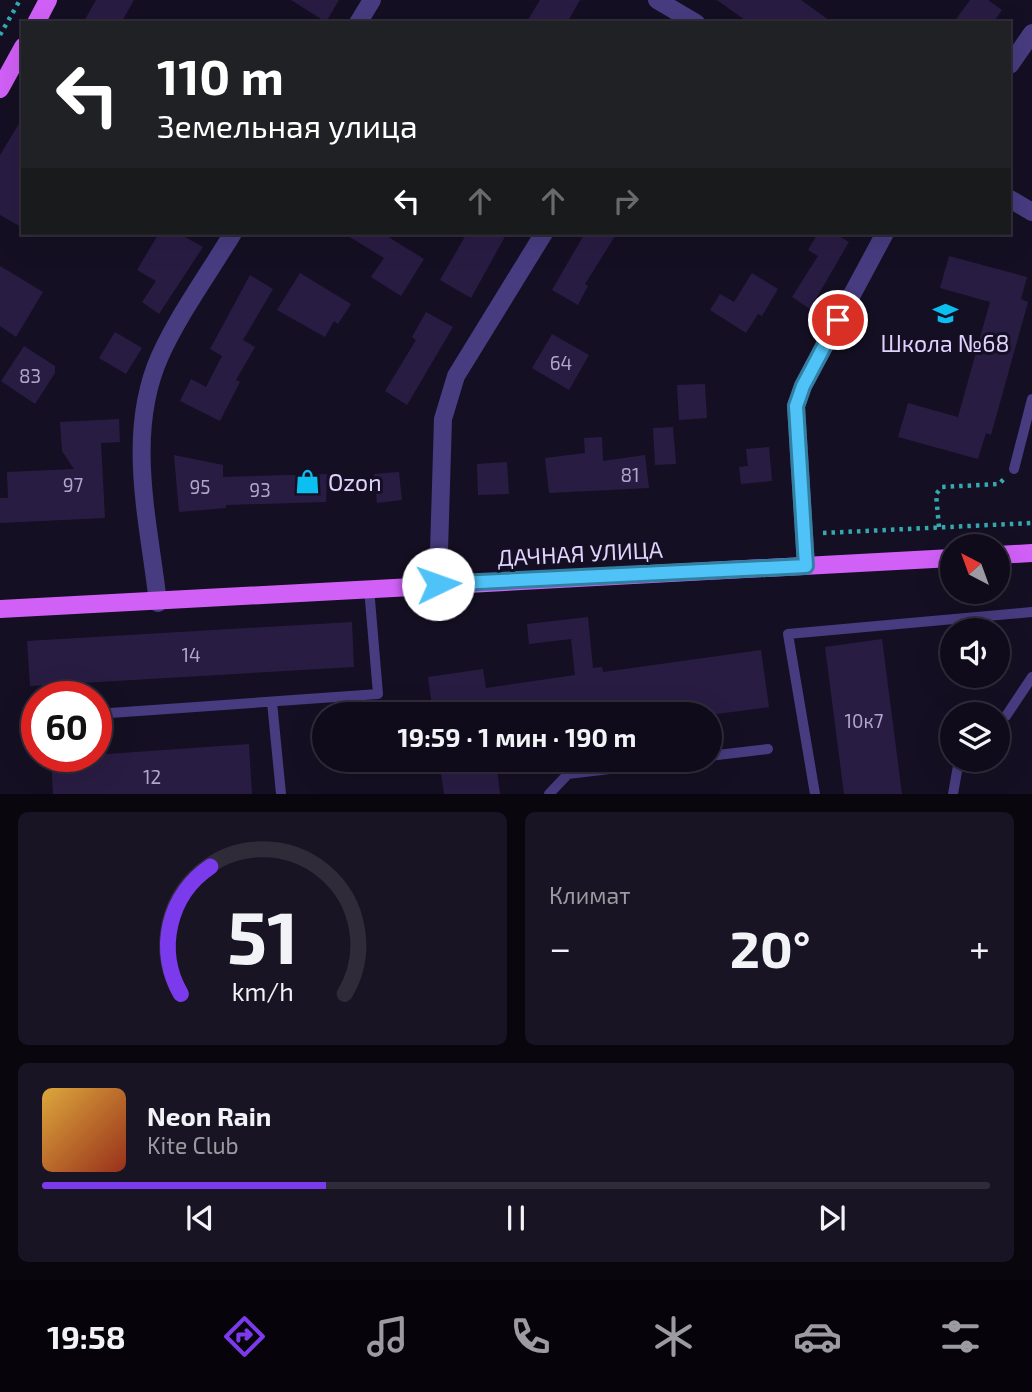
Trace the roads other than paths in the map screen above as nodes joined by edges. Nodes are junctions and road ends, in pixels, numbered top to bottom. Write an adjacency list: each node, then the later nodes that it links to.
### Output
1 (48, 0): 5 (main road)
2 (372, 0): 6 (street)
3 (657, 0): 4 (street)
4 (680, 12)
5 (37, 21)
6 (359, 21)
7 (1032, 33): 9 (street)
8 (21, 51): 10 (main road)
9 (1011, 64)
10 (0, 89)
11 (1011, 200): 12 (street)
12 (1032, 212)
13 (232, 235): 24 (street)
14 (543, 235): 22 (street)
15 (884, 235): 21 (street)
16 (1031, 406): 17 (lane)
17 (1014, 469)
18 (1032, 553): 19 (main road)
19 (1010, 554)
20 (940, 559): 21 (main road, ДАЧНАЯ УЛИЦА)
21 (806, 566): 22 (main road, ДАЧНАЯ УЛИЦА)
22 (438, 584): 23 (main road, ДАЧНАЯ УЛИЦА)
23 (369, 588): 24 (main road, ДАЧНАЯ УЛИЦА); 28 (lane)
24 (158, 603): 25 (main road, ДАЧНАЯ УЛИЦА)
25 (0, 609)
26 (1032, 612): 37 (lane)
27 (1032, 677): 29 (lane)
28 (272, 702): 30 (lane); 35 (lane)
29 (1010, 710)
30 (112, 713)
31 (768, 749): 32 (lane)
32 (722, 755)
33 (585, 772): 36 (lane)
34 (957, 772): 38 (lane)
35 (281, 793)
36 (550, 793)
37 (815, 793)
38 (953, 793)

